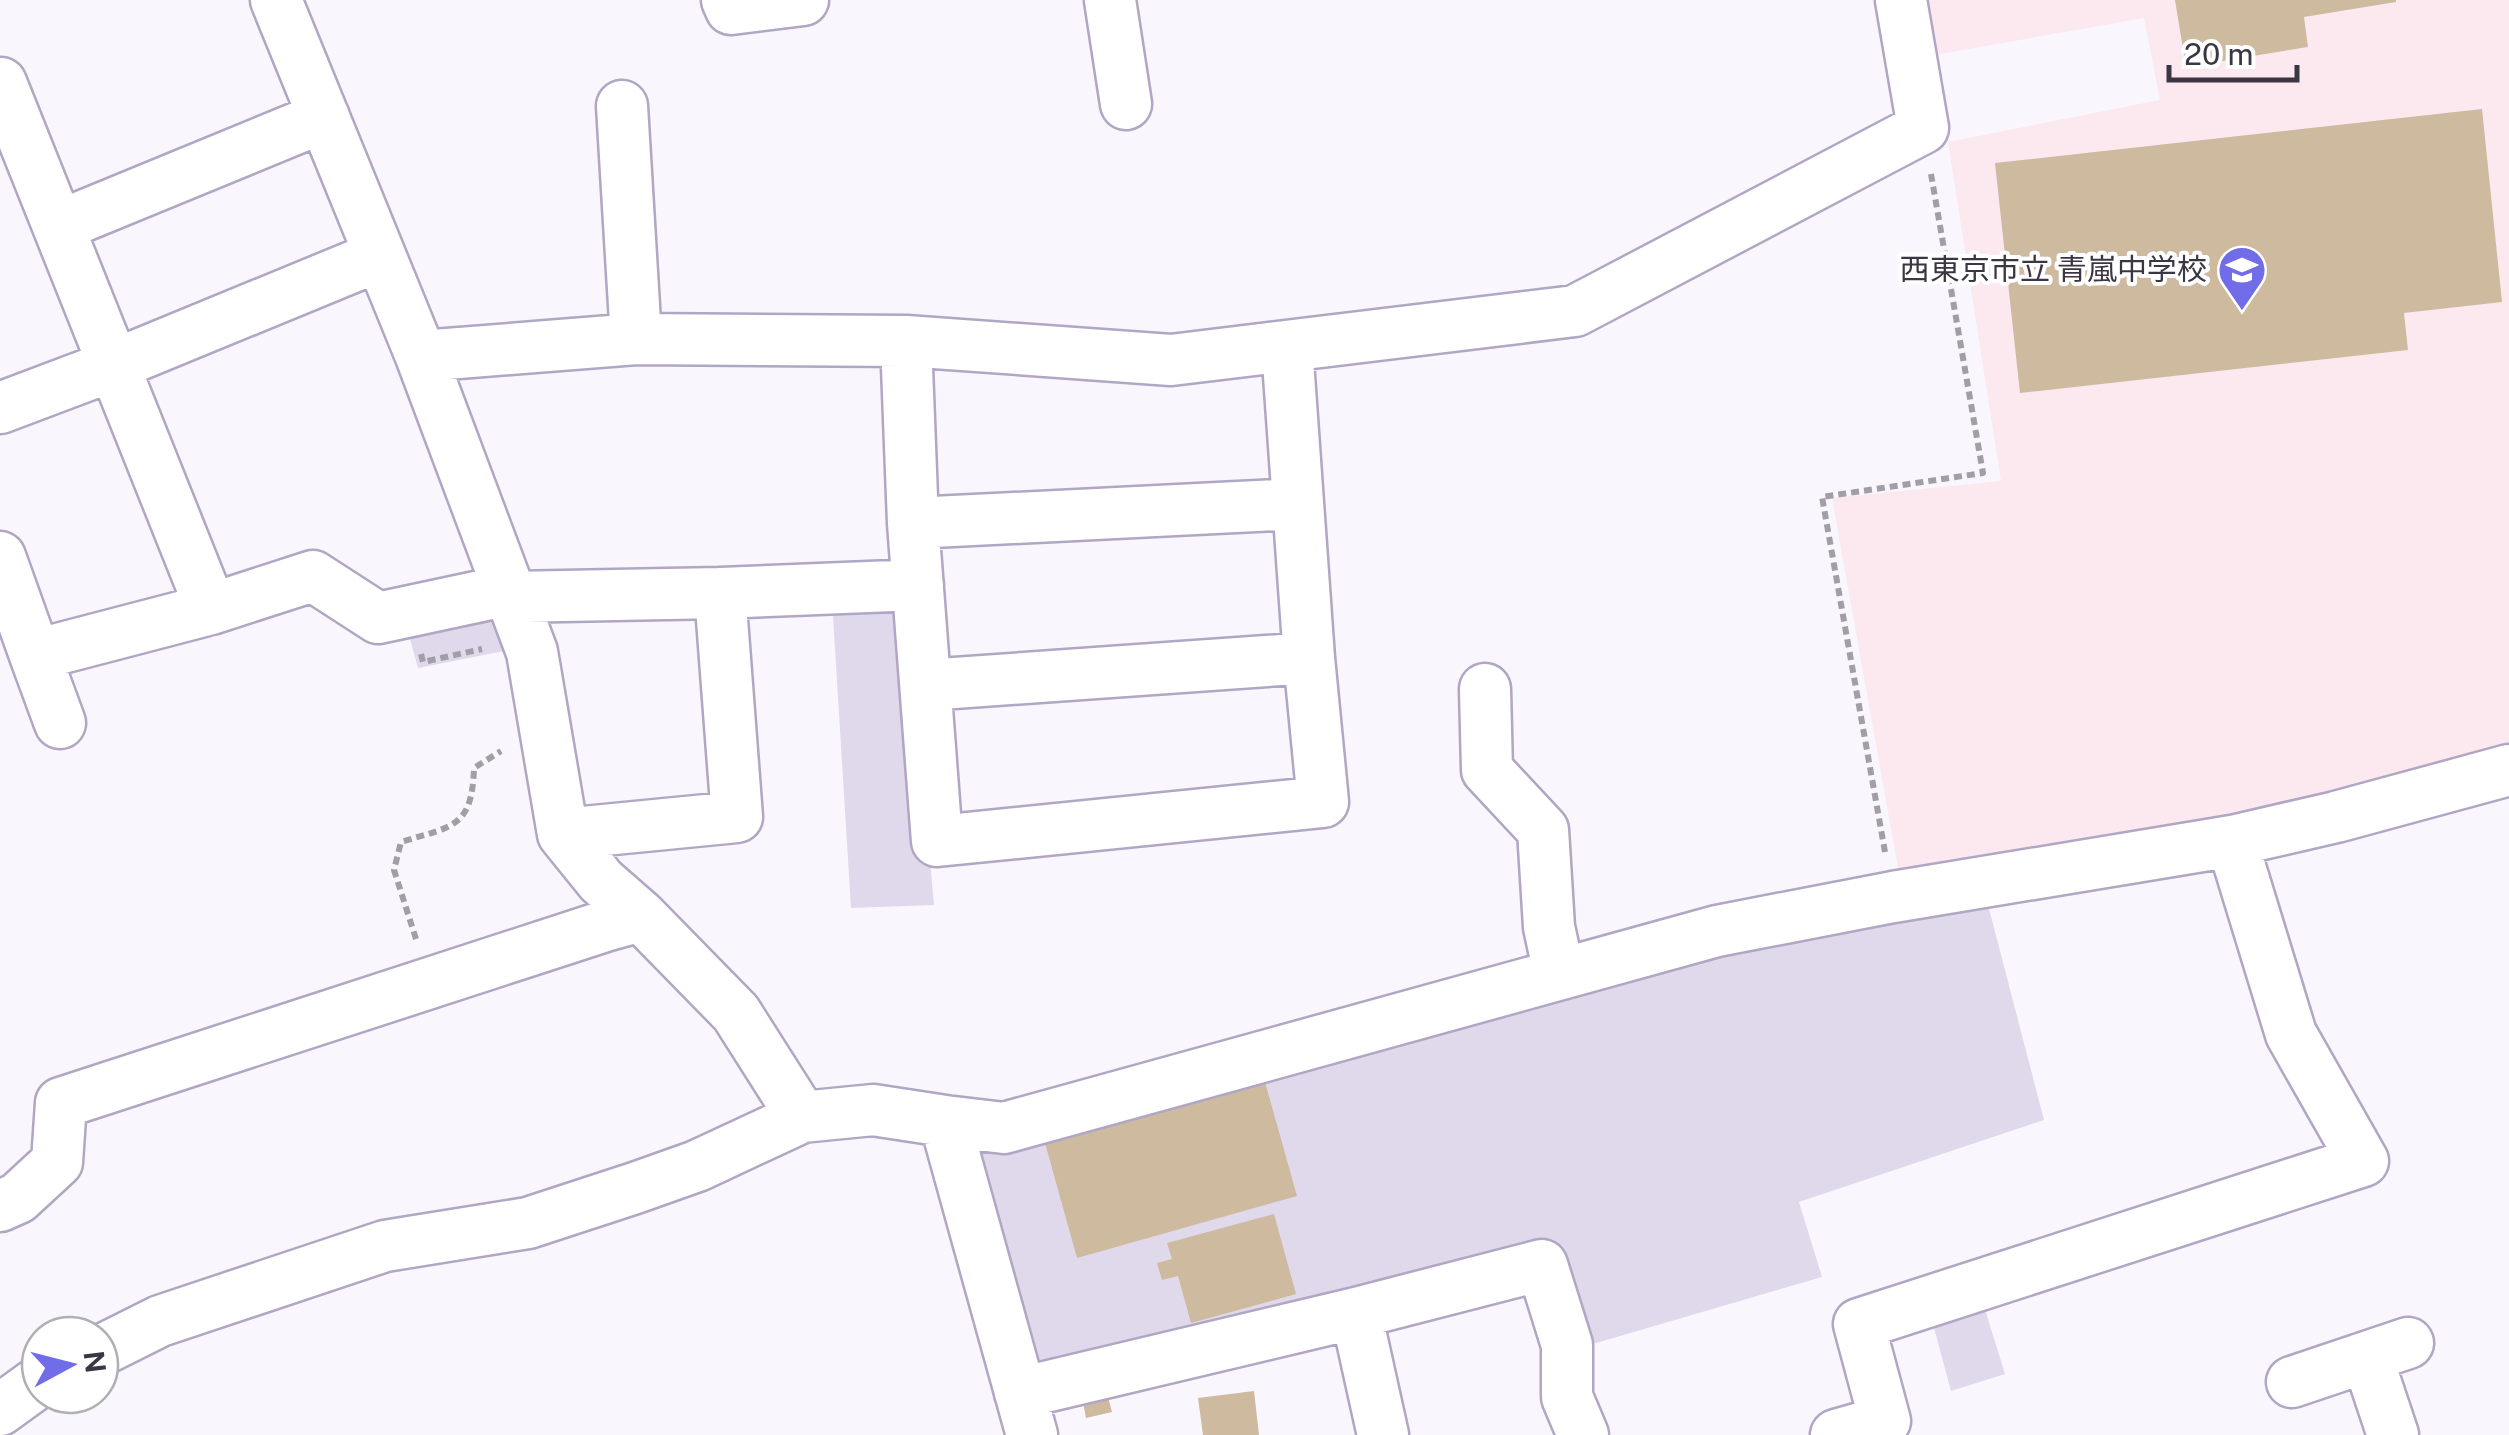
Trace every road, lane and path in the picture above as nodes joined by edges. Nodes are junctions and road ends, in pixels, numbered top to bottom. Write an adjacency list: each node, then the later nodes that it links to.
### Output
1 (276, 0): 9 (street)
2 (727, 0): 3 (street)
3 (803, 0)
4 (1110, 0): 7 (street)
5 (1901, 0): 10 (street)
6 (1, 84): 11 (street)
7 (1126, 104)
8 (622, 106): 13 (street)
9 (324, 117): 11 (street); 12 (street)
10 (1922, 128): 15 (street); 35 (path)
11 (59, 226): 17 (street)
12 (379, 256): 16 (street); 17 (street)
13 (636, 339): 14 (street); 16 (street)
14 (906, 341): 15 (street); 20 (street)
15 (1287, 347): 19 (street)
16 (420, 356): 24 (street)
17 (114, 364): 18 (street); 25 (street)
18 (0, 408)
19 (1298, 504): 20 (street); 27 (street)
20 (913, 523): 22 (street)
21 (0, 556): 26 (street)
22 (918, 585): 23 (street); 28 (street)
23 (720, 593): 24 (street); 33 (street)
24 (510, 594): 25 (street); 31 (street)
25 (211, 610): 26 (street)
26 (35, 656): 30 (street)
27 (1309, 658): 28 (street); 28 (street)
28 (926, 686)
29 (1474, 712): 37 (street)
30 (60, 723)
31 (546, 738): 33 (street); 38 (path)
32 (2509, 770): 34 (street)
33 (563, 834): 36 (street)
34 (2232, 841): 35 (street); 48 (street)
35 (1894, 897): 37 (street)
36 (641, 916): 38 (street); 39 (street)
37 (1559, 973): 40 (street)
38 (430, 983): 41 (street)
39 (802, 1116): 40 (street); 43 (street)
40 (945, 1121): 45 (street)
41 (0, 1206)
42 (1356, 1313): 45 (street); 46 (street); 47 (street)
43 (120, 1341)
44 (2292, 1382): 49 (street)
45 (1026, 1414)
46 (1382, 1435)
47 (1583, 1435)
48 (1836, 1435)
49 (2393, 1435)

